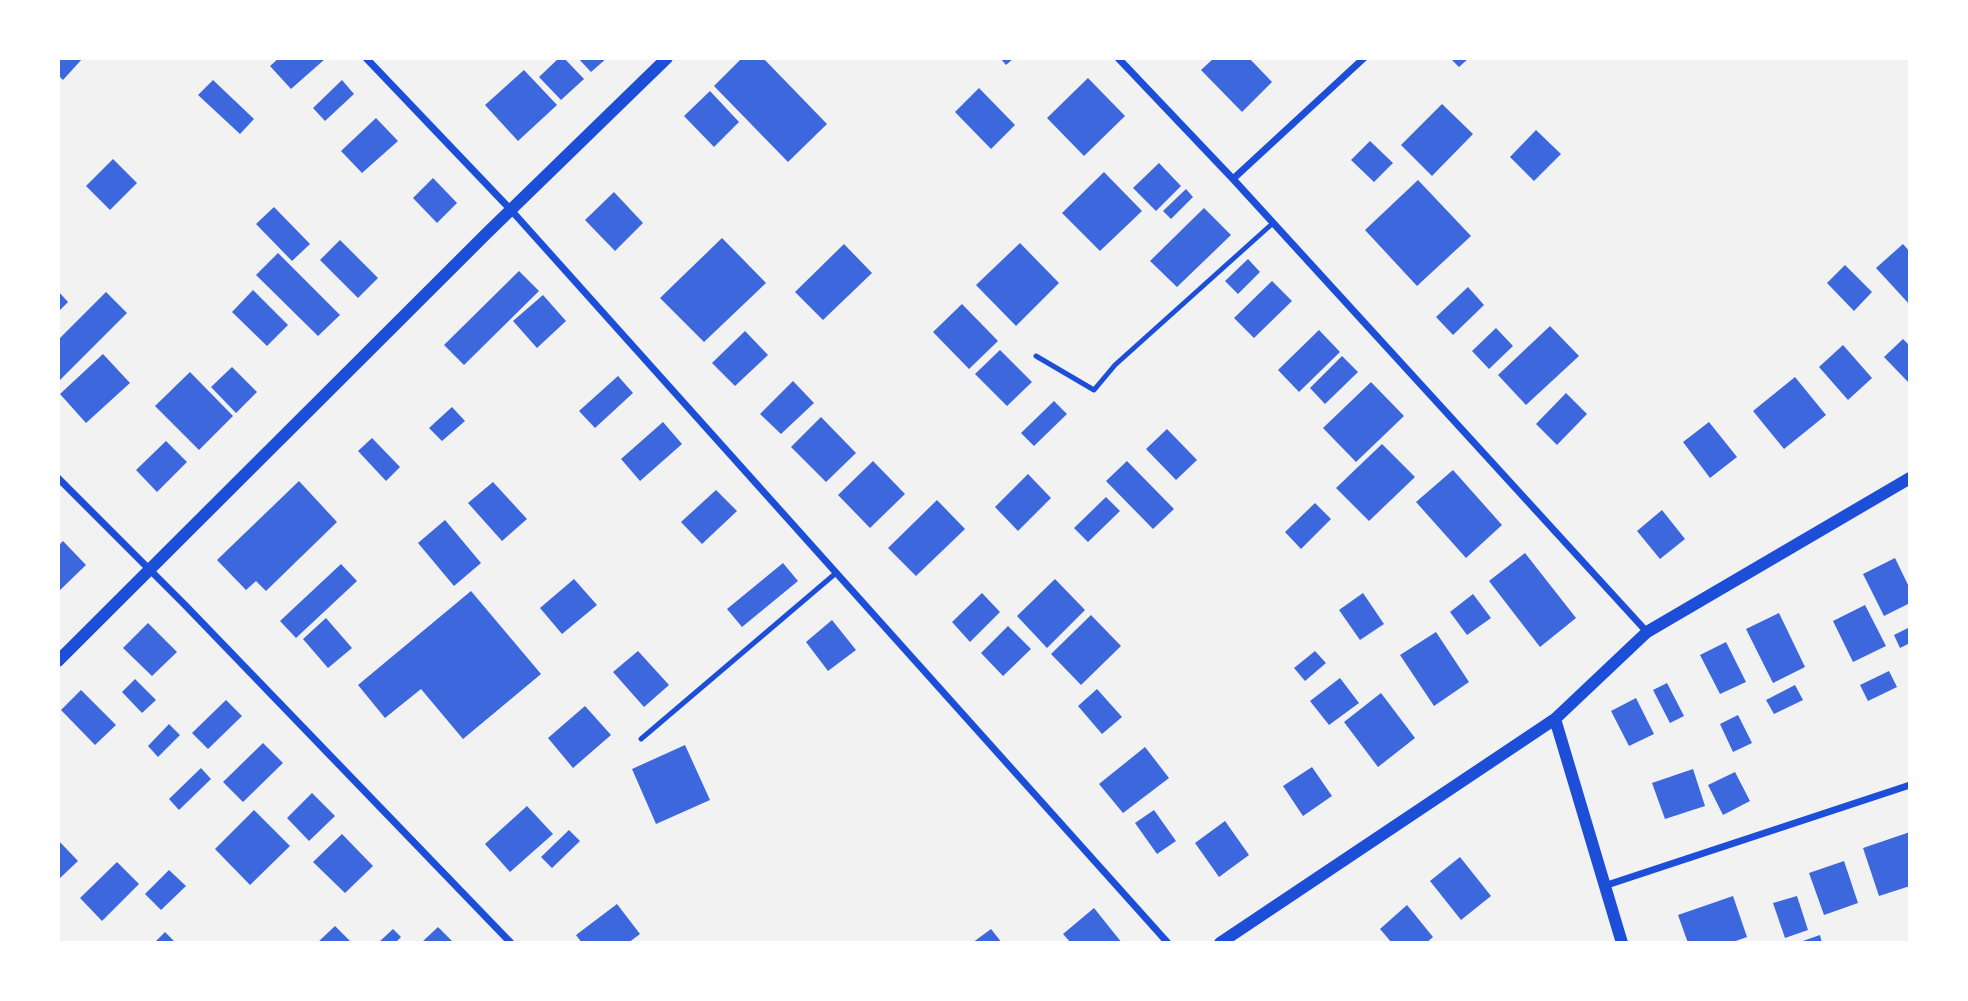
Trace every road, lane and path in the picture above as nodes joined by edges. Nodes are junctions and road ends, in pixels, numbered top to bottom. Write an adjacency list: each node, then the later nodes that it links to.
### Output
1 (366, 58): 6 (street)
2 (667, 58): 6 (street)
3 (1118, 58): 5 (street)
4 (1364, 58): 5 (street)
5 (1233, 179): 7 (street)
6 (511, 210): 11 (street); 12 (street)
7 (1273, 223): 8 (lane); 13 (street)
8 (1036, 356)
9 (58, 478): 11 (street)
10 (1910, 478): 13 (street)
11 (149, 570): 14 (street); 19 (street)
12 (836, 573): 16 (lane); 20 (street)
13 (1647, 632): 15 (street)
14 (58, 661)
15 (1555, 719): 18 (street); 21 (street)
16 (641, 739)
17 (1910, 785): 18 (street)
18 (1604, 886): 22 (street)
19 (511, 943)
20 (1168, 943)
21 (1220, 943)
22 (1622, 943)

